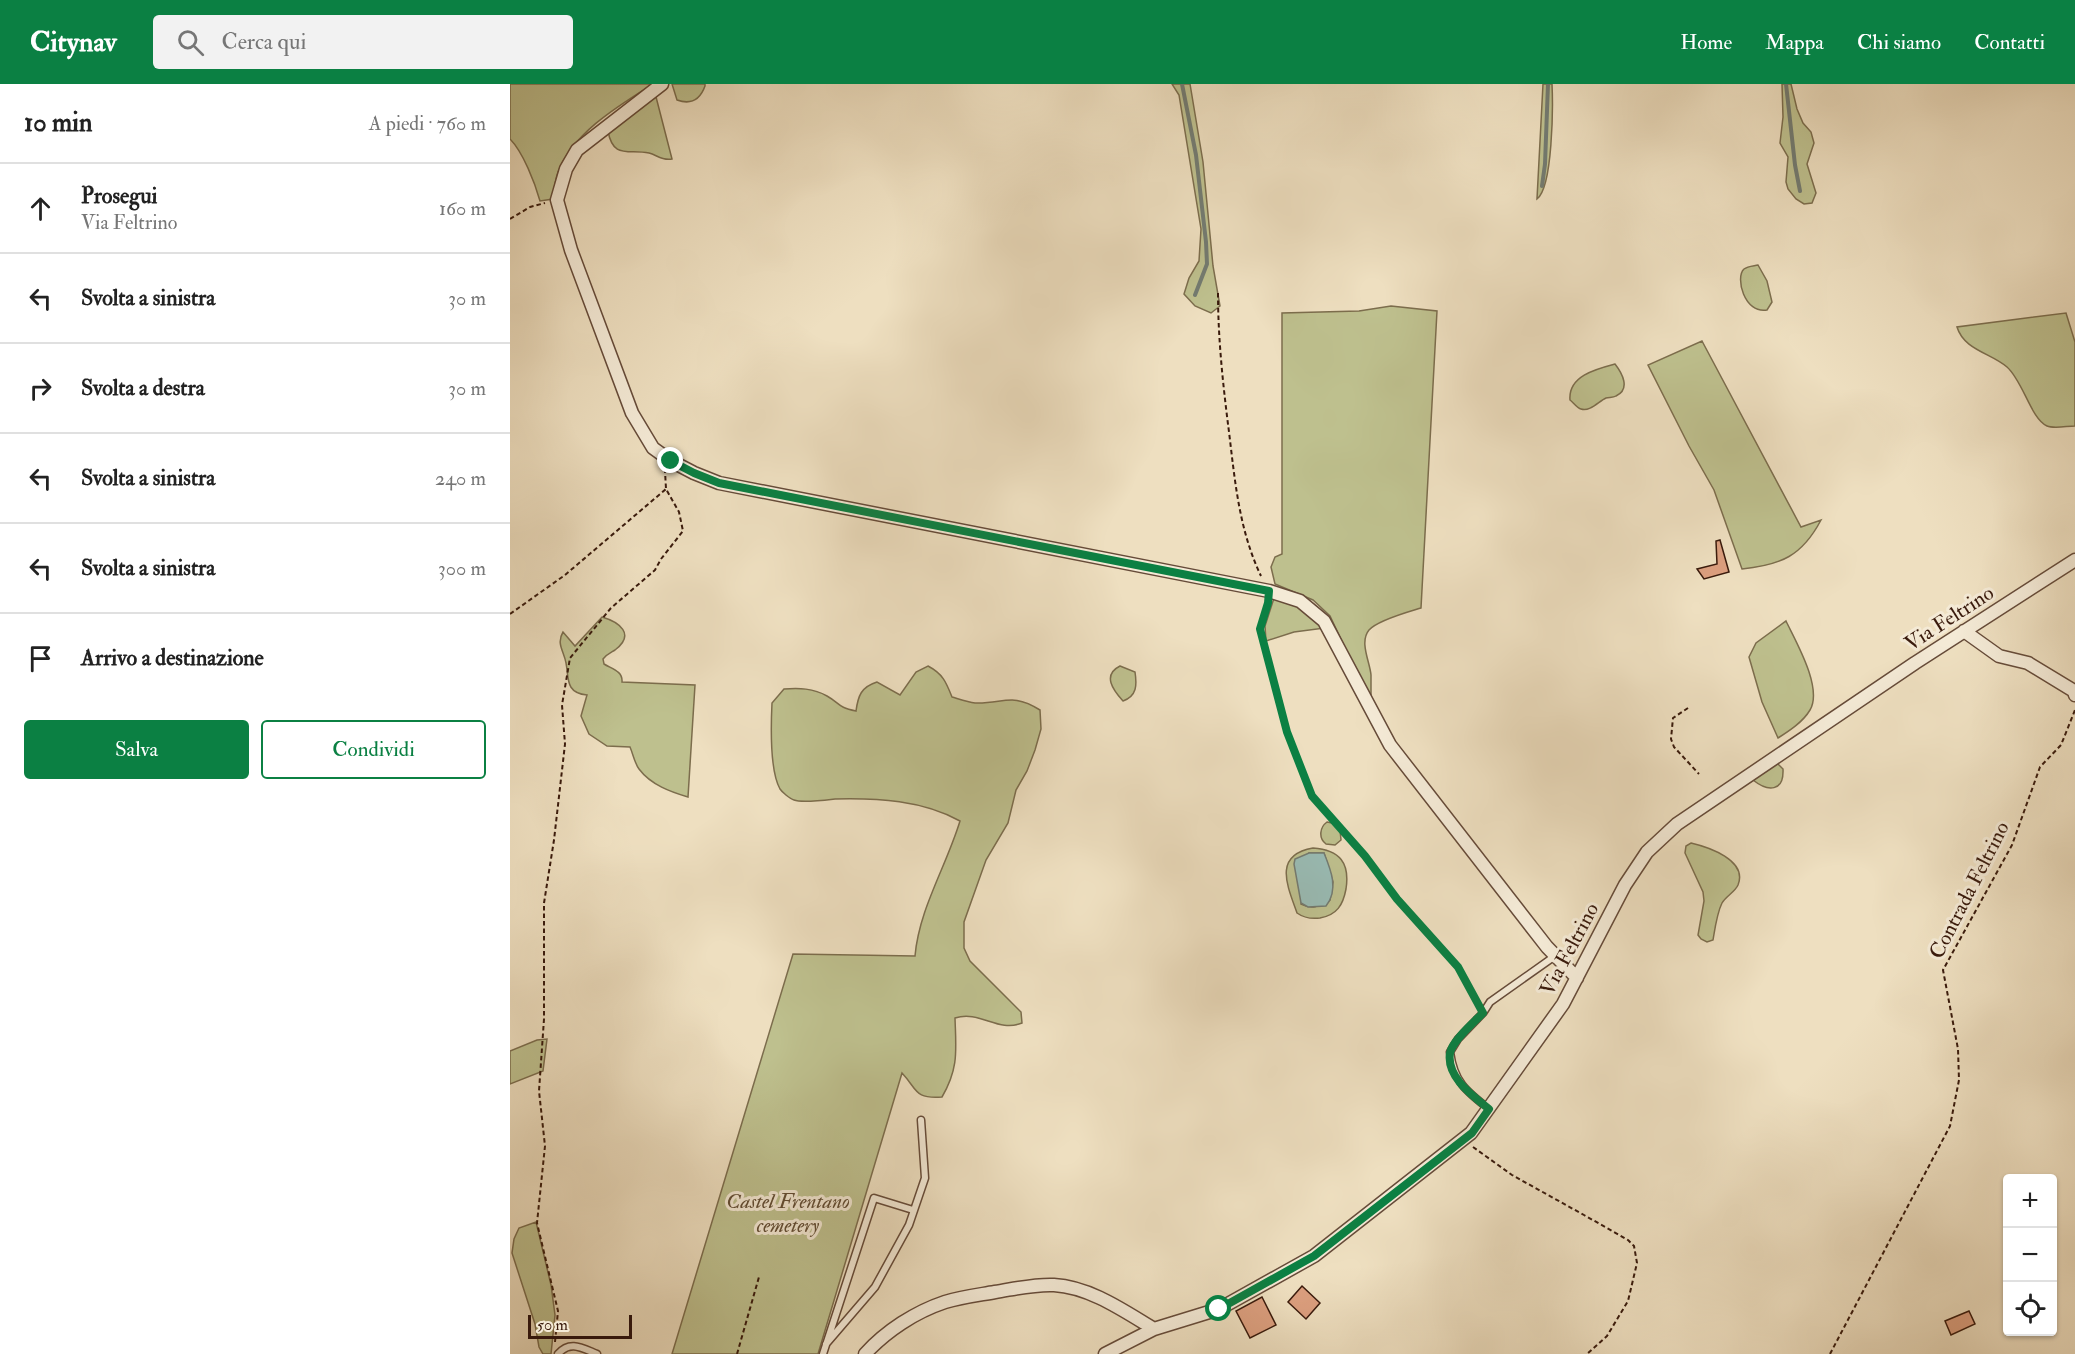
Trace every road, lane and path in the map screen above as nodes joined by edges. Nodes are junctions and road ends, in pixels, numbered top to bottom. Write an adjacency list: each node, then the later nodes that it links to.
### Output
1 (662, 84): 2 (street)
2 (557, 201): 3 (path); 5 (street)
3 (510, 219)
4 (1218, 293): 8 (path)
5 (665, 457): 6 (path); 8 (street)
6 (666, 489): 9 (path); 24 (path)
7 (2075, 560): 10 (street, Via Feltrino)
8 (1269, 591): 15 (street); 17 (path)
9 (510, 614)
10 (1964, 631): 11 (street); 16 (street, Via Feltrino)
11 (2075, 694)
12 (1688, 708): 14 (path)
13 (2075, 710): 33 (path, Contrada Feltrino)
14 (1699, 774)
15 (1555, 956): 16 (street); 17 (lane)
16 (1577, 978): 18 (street, Via Feltrino)
17 (1483, 1013): 18 (lane)
18 (1489, 1109): 20 (street, Via Feltrino)
19 (921, 1120): 21 (lane)
20 (1463, 1139): 23 (street, Via Feltrino); 32 (path)
21 (913, 1210): 25 (lane); 25 (lane)
22 (759, 1277): 28 (path)
23 (1154, 1329): 30 (street); 31 (street, Via Feltrino)
24 (555, 1343)
25 (826, 1344): 29 (lane)
26 (558, 1354): 27 (lane)
27 (597, 1354)
28 (737, 1354)
29 (823, 1354)
30 (865, 1354)
31 (1105, 1354)
32 (1587, 1354)
33 (1830, 1354)

